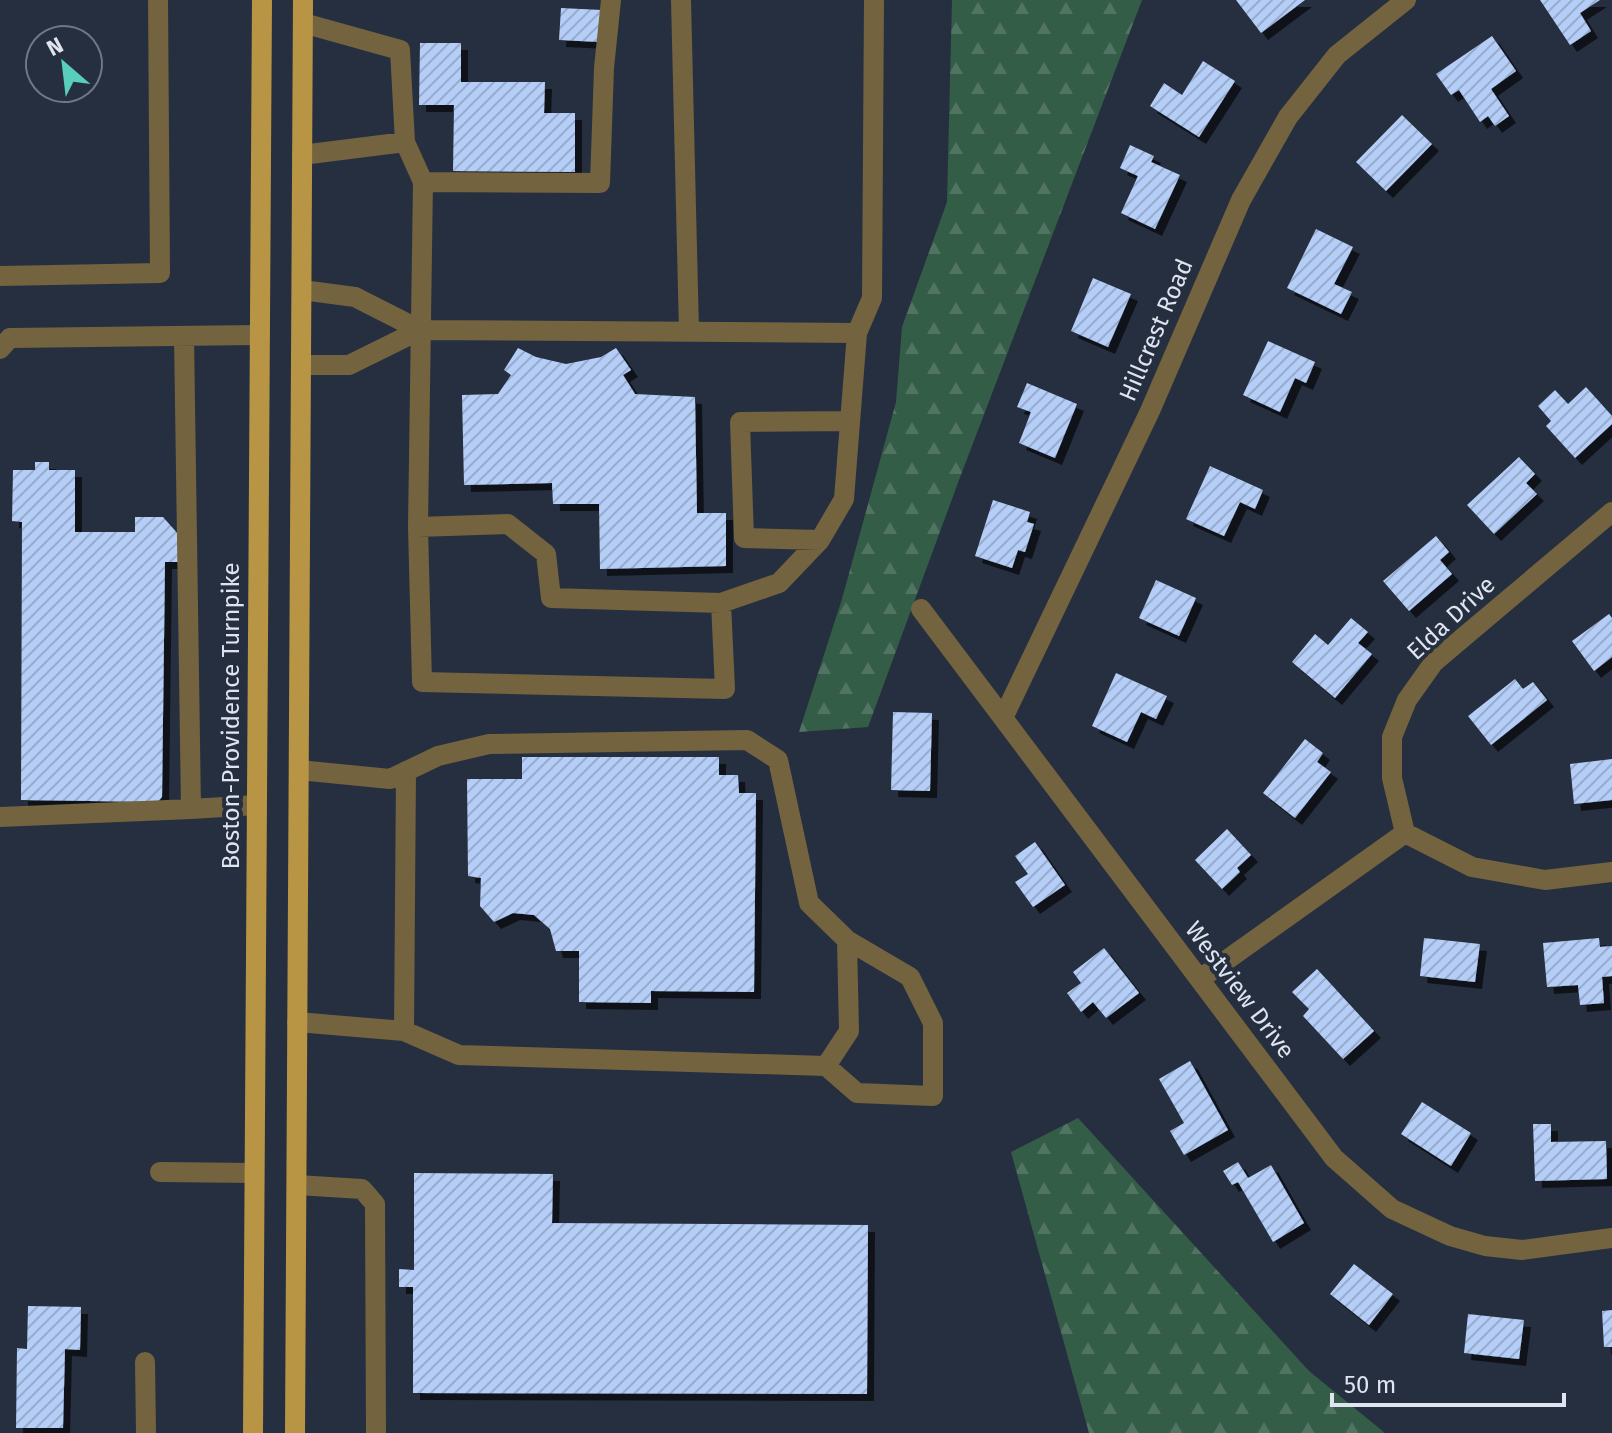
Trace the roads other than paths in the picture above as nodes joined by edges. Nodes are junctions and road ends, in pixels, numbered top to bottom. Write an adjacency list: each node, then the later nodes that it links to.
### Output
1 (158, 0): 12 (street)
2 (262, 0): 17 (main road, Boston-Providence Turnpike)
3 (303, 0): 8 (main road)
4 (611, 0): 11 (street)
5 (681, 0): 15 (street)
6 (874, 0): 16 (street)
7 (1406, 0): 27 (street, Hillcrest Road)
8 (303, 23): 9 (street); 10 (main road)
9 (405, 142): 10 (street); 11 (street)
10 (302, 155): 13 (main road)
11 (423, 182): 14 (street)
12 (0, 276)
13 (302, 290): 14 (street); 20 (main road)
14 (420, 330): 15 (street); 20 (street); 23 (street)
15 (689, 332): 16 (street)
16 (857, 333): 21 (street)
17 (260, 335): 18 (street); 30 (main road, Boston-Providence Turnpike)
18 (184, 336): 19 (street); 31 (street)
19 (0, 348)
20 (301, 365): 28 (main road)
21 (850, 421): 24 (street); 24 (street)
22 (1612, 512): 33 (street, Elda Drive)
23 (418, 527): 25 (street); 25 (street)
24 (820, 540): 25 (street)
25 (721, 603)
26 (921, 609): 27 (street, Westview Drive)
27 (1004, 716): 36 (street, Westview Drive)
28 (299, 770): 29 (street); 37 (main road)
29 (406, 771): 35 (street); 38 (street)
30 (256, 805): 31 (street); 41 (main road, Boston-Providence Turnpike)
31 (191, 809): 32 (street)
32 (0, 817)
33 (1405, 833): 34 (street); 36 (street)
34 (1612, 872)
35 (847, 940): 39 (street); 39 (street)
36 (1200, 979): 43 (street, Westview Drive)
37 (297, 1022): 38 (street); 42 (main road)
38 (404, 1031): 39 (street)
39 (826, 1066)
40 (160, 1172): 41 (street)
41 (254, 1173): 46 (main road, Boston-Providence Turnpike)
42 (297, 1185): 47 (main road); 48 (street)
43 (1612, 1238)
44 (145, 1362): 45 (street)
45 (146, 1433)
46 (253, 1433)
47 (295, 1433)
48 (376, 1433)

